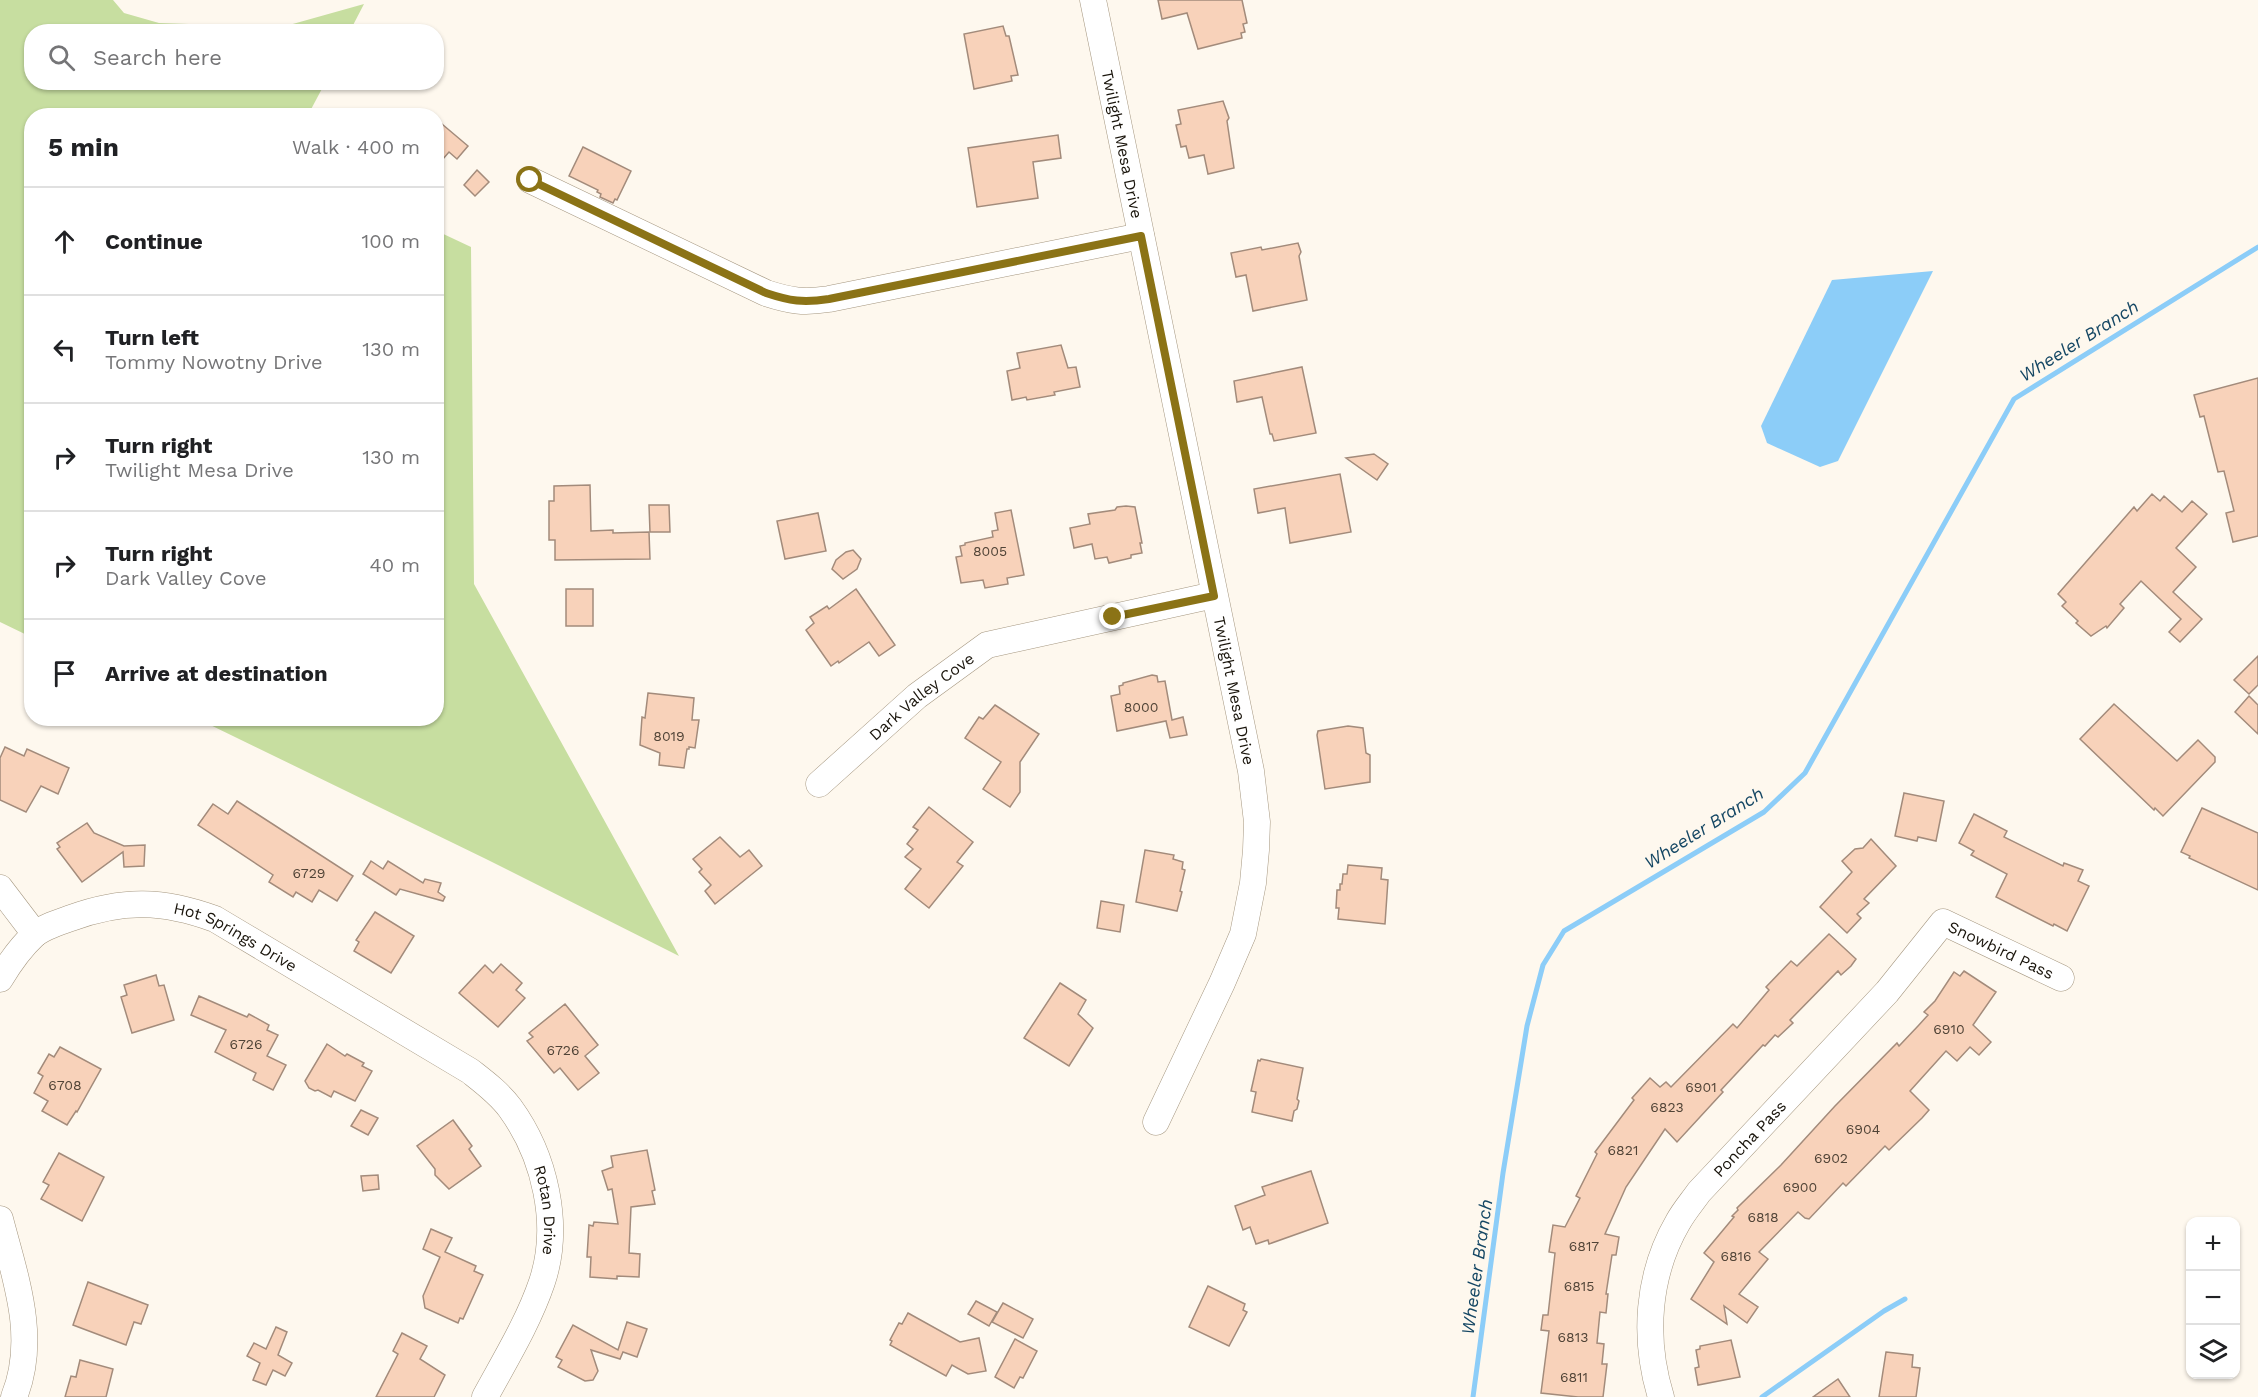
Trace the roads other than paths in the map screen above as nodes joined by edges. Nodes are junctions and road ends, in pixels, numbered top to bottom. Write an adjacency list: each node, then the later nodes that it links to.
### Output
1 (1093, 0): 3 (street, Twilight Mesa Drive)
2 (530, 180): 3 (street)
3 (1141, 236): 4 (street, Twilight Mesa Drive)
4 (1214, 596): 5 (street, Dark Valley Cove); 12 (street, Twilight Mesa Drive)
5 (819, 784)
6 (0, 888): 8 (street)
7 (1943, 922): 9 (street, Snowbird Pass); 16 (street, Poncha Pass)
8 (35, 934): 10 (street, Hot Springs Drive); 11 (street, Hot Springs Drive)
9 (2061, 978)
10 (0, 979)
11 (470, 1071): 15 (street, Rotan Drive)
12 (1156, 1122)
13 (0, 1219): 14 (street)
14 (14, 1397)
15 (485, 1397)
16 (1661, 1397)

